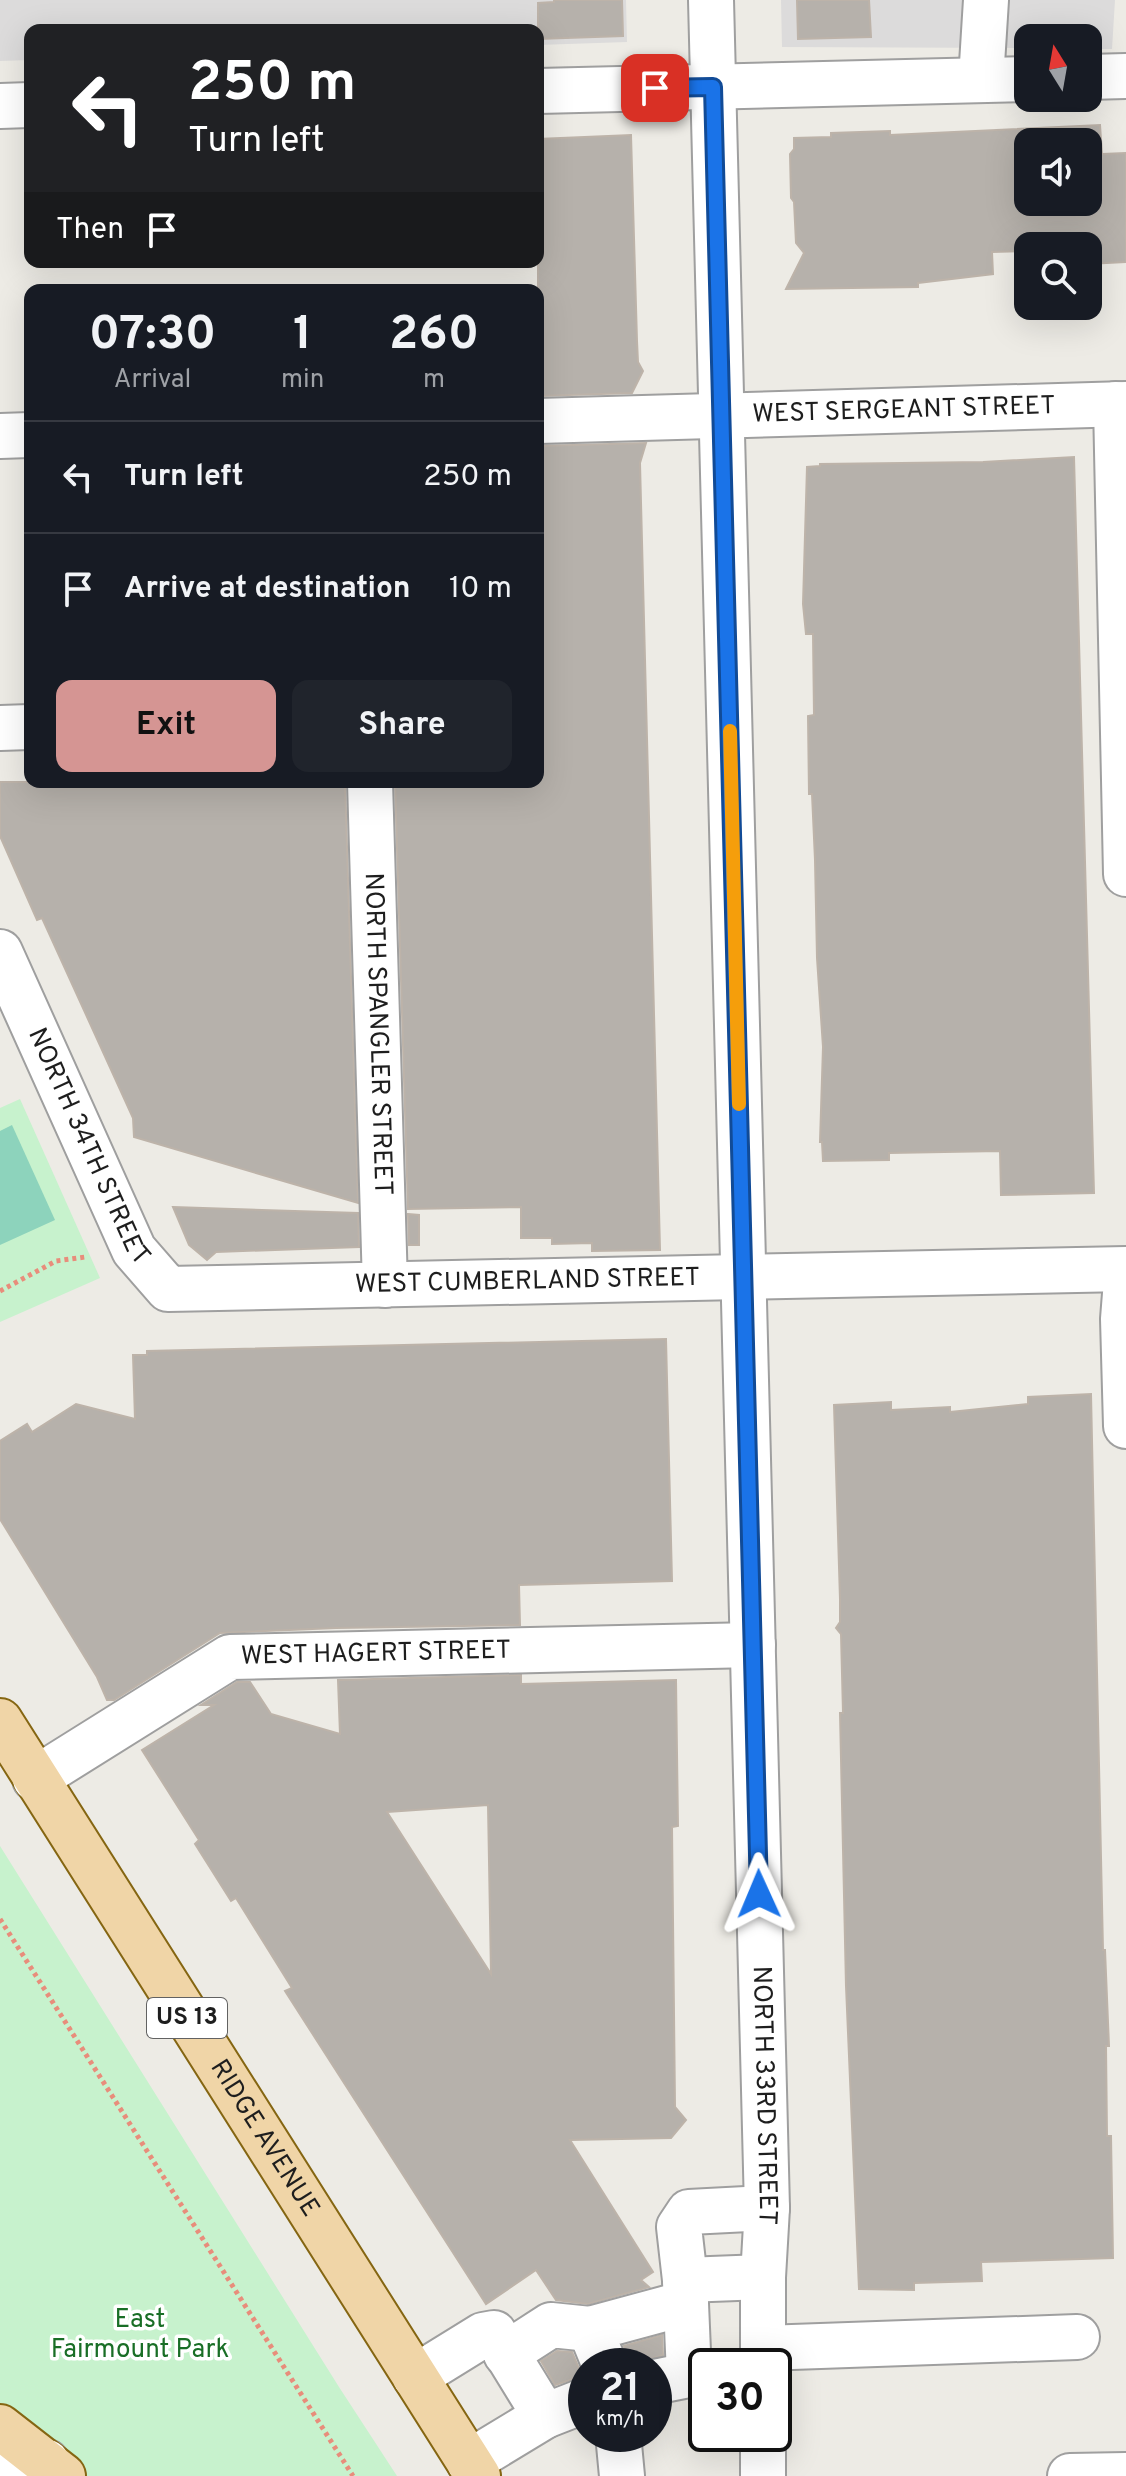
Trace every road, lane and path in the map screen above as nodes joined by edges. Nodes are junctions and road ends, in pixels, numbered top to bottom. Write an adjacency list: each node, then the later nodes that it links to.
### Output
1 (711, 0): 7 (street, NORTH 33RD STREET)
2 (986, 0): 6 (street)
3 (1126, 76): 4 (street)
4 (1102, 77)
5 (1014, 79): 6 (street)
6 (981, 80): 7 (street)
7 (713, 87): 8 (street); 12 (street, NORTH 33RD STREET)
8 (544, 91)
9 (24, 105): 10 (street)
10 (0, 106)
11 (1121, 404): 12 (street, WEST SERGEANT STREET); 19 (street)
12 (721, 415): 13 (street, WEST SERGEANT STREET); 23 (street, NORTH 33RD STREET)
13 (544, 421)
14 (24, 435): 15 (street)
15 (0, 436)
16 (24, 727): 17 (street)
17 (0, 728)
18 (370, 788): 25 (street, NORTH SPANGLER STREET)
19 (1126, 874)
20 (0, 952): 21 (street, NORTH 34TH STREET)
21 (134, 1250): 26 (street, NORTH 34TH STREET); 27 (path)
22 (1126, 1269): 23 (street, WEST CUMBERLAND STREET)
23 (744, 1277): 25 (street, WEST CUMBERLAND STREET); 29 (street, NORTH 33RD STREET)
24 (1126, 1281): 28 (street)
25 (385, 1285): 26 (street, WEST CUMBERLAND STREET)
26 (168, 1289)
27 (0, 1291)
28 (1126, 1426)
29 (753, 1645): 31 (street, WEST HAGERT STREET); 33 (street, NORTH 33RD STREET)
30 (0, 1721): 31 (main road, RIDGE AVENUE / US 13)
31 (35, 1779): 41 (main road, RIDGE AVENUE / US 13)
32 (0, 1919): 52 (path)
33 (767, 2208): 34 (street, NORTH 33RD STREET); 35 (street)
34 (763, 2277): 35 (street); 38 (street, NORTH 33RD STREET)
35 (685, 2292): 37 (street); 42 (street)
36 (1077, 2337): 40 (street)
37 (598, 2347): 39 (street)
38 (764, 2348)
39 (506, 2354): 41 (street); 44 (street)
40 (792, 2355)
41 (415, 2377): 49 (main road, RIDGE AVENUE / US 13)
42 (683, 2380)
43 (568, 2407): 44 (street)
44 (545, 2416): 49 (street)
45 (0, 2427): 48 (main road)
46 (620, 2452): 53 (street)
47 (763, 2452): 54 (street)
48 (55, 2469): 50 (street)
49 (474, 2469)
50 (0, 2473)
51 (1126, 2475): 55 (street)
52 (353, 2476)
53 (622, 2476)
54 (763, 2476)
55 (1070, 2476)

